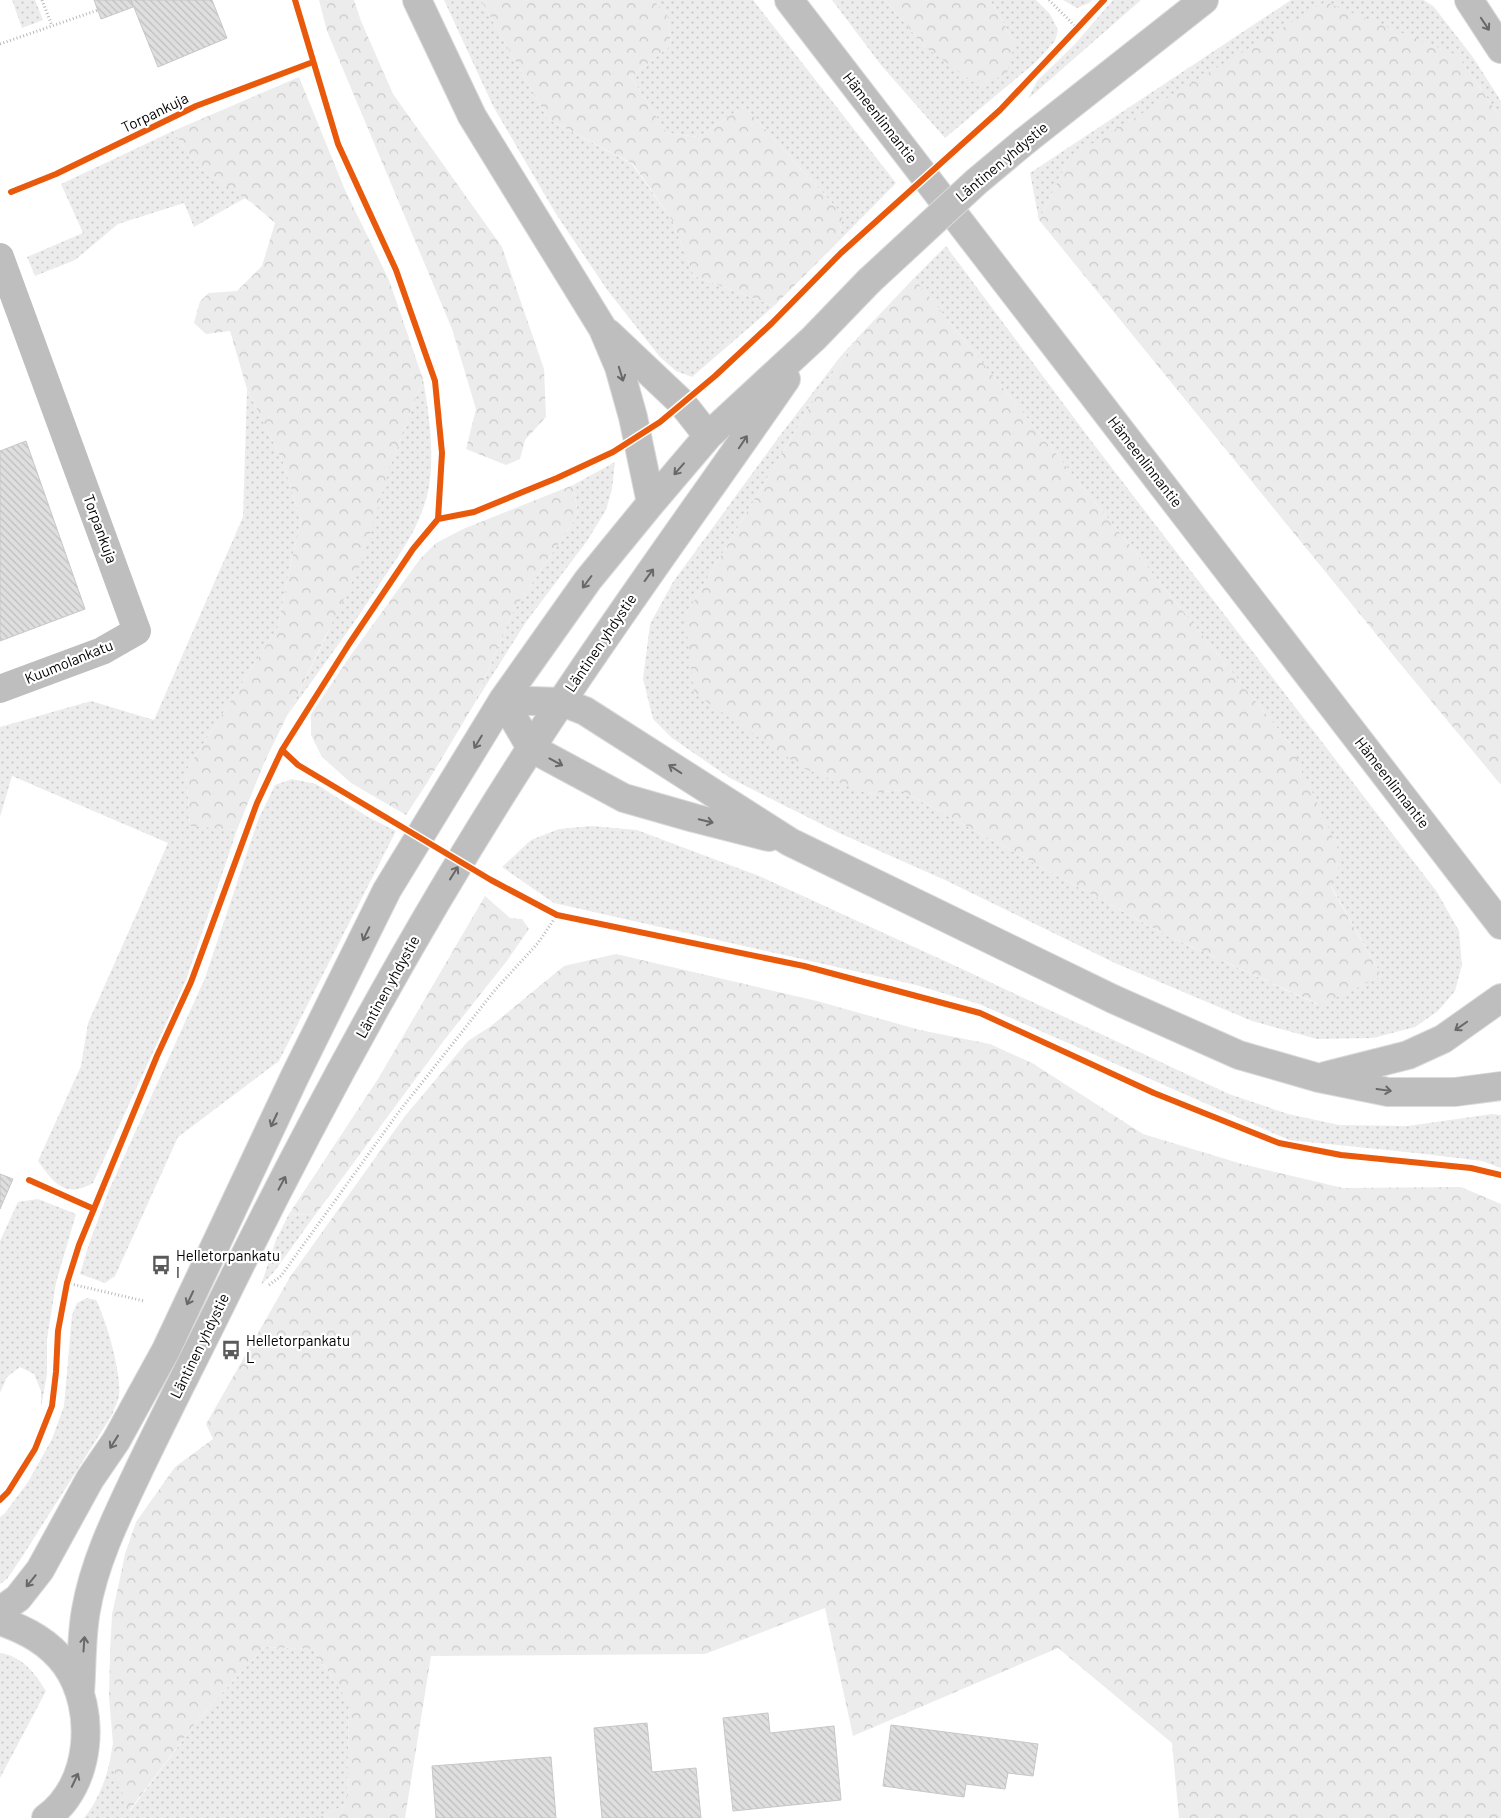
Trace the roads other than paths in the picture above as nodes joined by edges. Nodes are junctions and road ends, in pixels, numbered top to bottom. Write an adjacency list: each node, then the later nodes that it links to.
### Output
1 (417, 0): 7 (main road)
2 (789, 0): 17 (main road, Hämeenlinnantie)
3 (1204, 0): 8 (main road, Läntinen yhdystie, bridge)
4 (1469, 0): 5 (main road, one-way to 5)
5 (1501, 49)
6 (0, 257): 11 (main road, Torpankuja)
7 (603, 329): 9 (main road); 10 (main road, one-way to 10)
8 (814, 338): 9 (main road, Läntinen yhdystie); 14 (main road, Läntinen yhdystie, one-way to 8)
9 (708, 436): 10 (main road, Läntinen yhdystie, one-way to 10)
10 (650, 503): 13 (main road, Läntinen yhdystie, one-way to 13)
11 (137, 631): 12 (main road, Kuumolankatu)
12 (0, 689)
13 (503, 700): 14 (main road); 15 (main road); 21 (main road, Läntinen yhdystie, one-way to 21)
14 (562, 702): 15 (main road, Läntinen yhdystie); 16 (main road, one-way to 14)
15 (531, 748): 16 (main road, one-way to 16); 23 (main road, Läntinen yhdystie, one-way to 15)
16 (790, 842): 19 (main road)
17 (1501, 925)
18 (1501, 998): 19 (main road, one-way to 19)
19 (1319, 1078): 20 (main road, one-way to 20)
20 (1501, 1086)
21 (0, 1611)
22 (0, 1621): 23 (main road)
23 (80, 1693): 24 (main road, one-way to 23)
24 (46, 1818)

